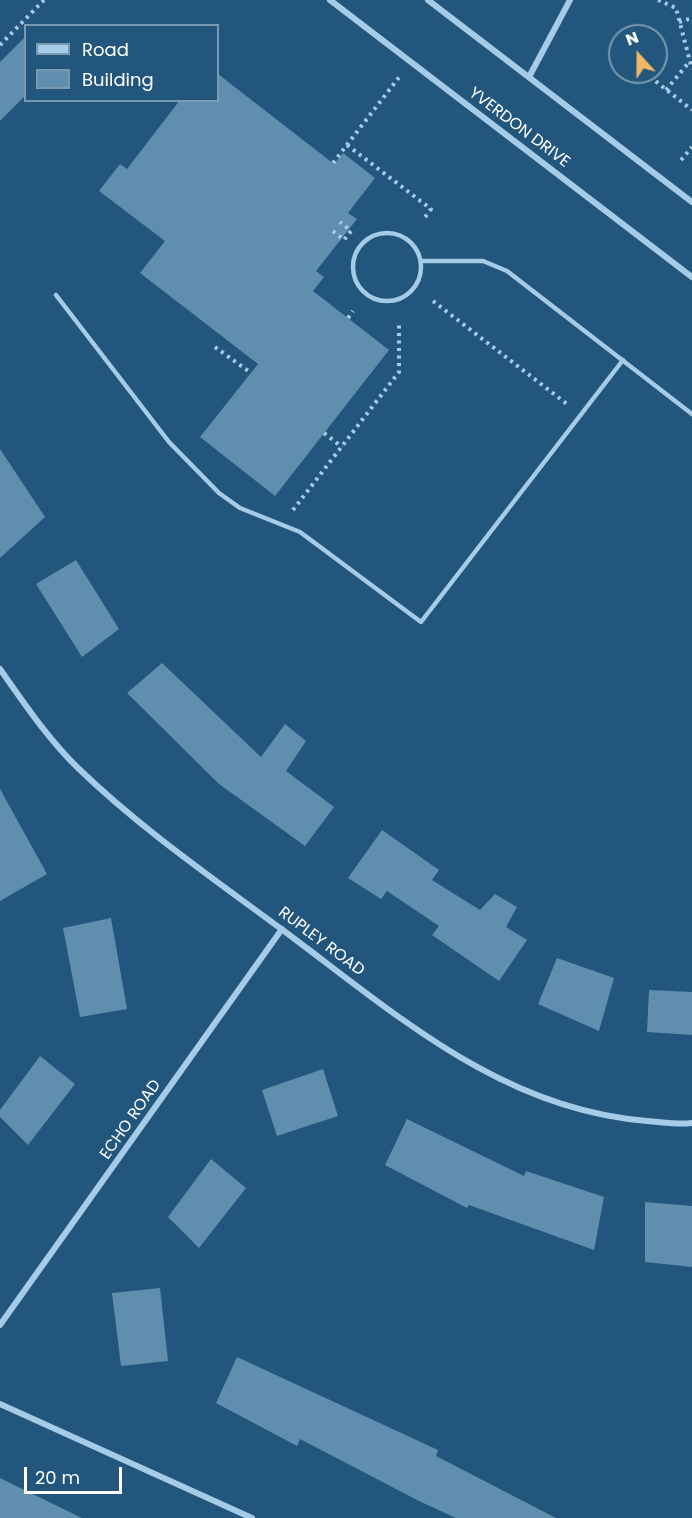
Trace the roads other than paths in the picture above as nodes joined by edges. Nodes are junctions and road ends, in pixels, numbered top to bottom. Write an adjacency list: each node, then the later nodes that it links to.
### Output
1 (330, 0): 7 (street, YVERDON DRIVE)
2 (428, 0): 4 (street)
3 (570, 0): 4 (street)
4 (529, 77): 5 (street)
5 (692, 202)
6 (421, 261): 6 (lane); 9 (lane)
7 (692, 278)
8 (56, 295): 9 (lane)
9 (623, 360): 10 (lane)
10 (692, 414)
11 (0, 669): 12 (street, RUPLEY ROAD)
12 (282, 929): 13 (street, RUPLEY ROAD); 14 (street, ECHO ROAD)
13 (692, 1123)
14 (0, 1325)
15 (0, 1404): 16 (street)
16 (252, 1518)

